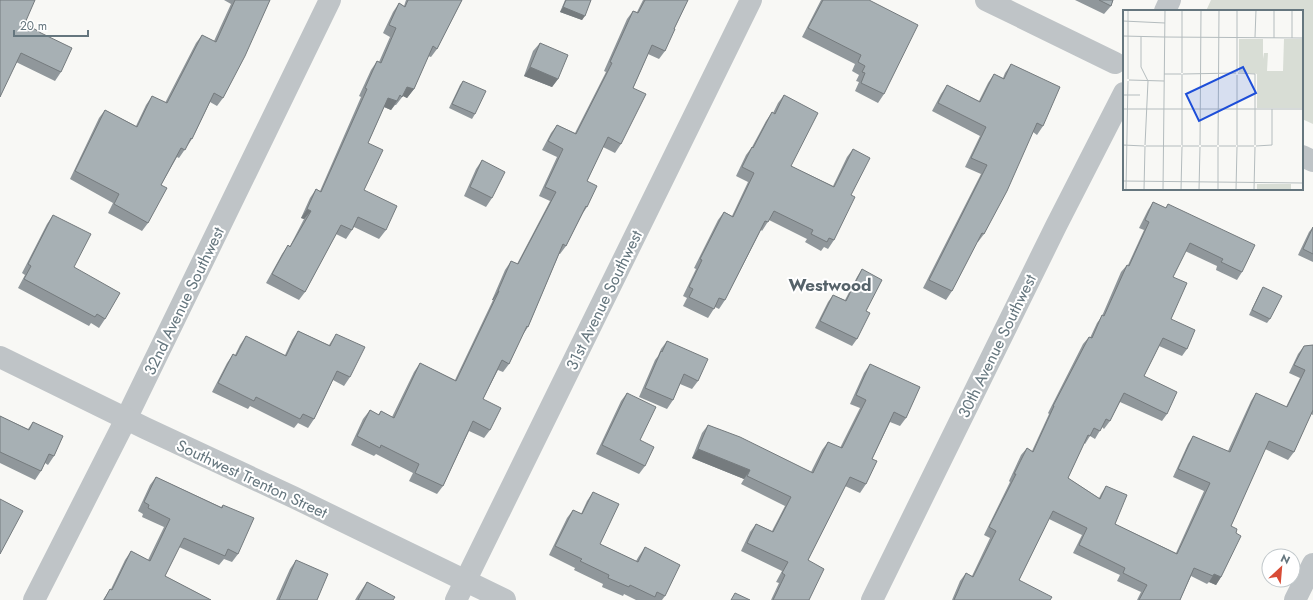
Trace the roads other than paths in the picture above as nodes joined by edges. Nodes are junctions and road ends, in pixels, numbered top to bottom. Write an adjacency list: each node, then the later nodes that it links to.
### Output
1 (330, 0): 12 (street, 32nd Avenue Southwest)
2 (751, 0): 14 (street, 31st Avenue Southwest)
3 (986, 0): 6 (street)
4 (1170, 0): 5 (street)
5 (1165, 10)
6 (1119, 59): 7 (street)
7 (1123, 91)
8 (1123, 94): 17 (street, 30th Avenue Southwest)
9 (1303, 156): 10 (street)
10 (1313, 161)
11 (0, 357): 12 (street, Southwest Trenton Street)
12 (126, 419): 14 (street, Southwest Trenton Street); 15 (street, 32nd Avenue Southwest)
13 (1313, 564): 18 (street)
14 (461, 590): 16 (street, Southwest Trenton Street)
15 (34, 600)
16 (505, 600)
17 (872, 600)
18 (1295, 600)

